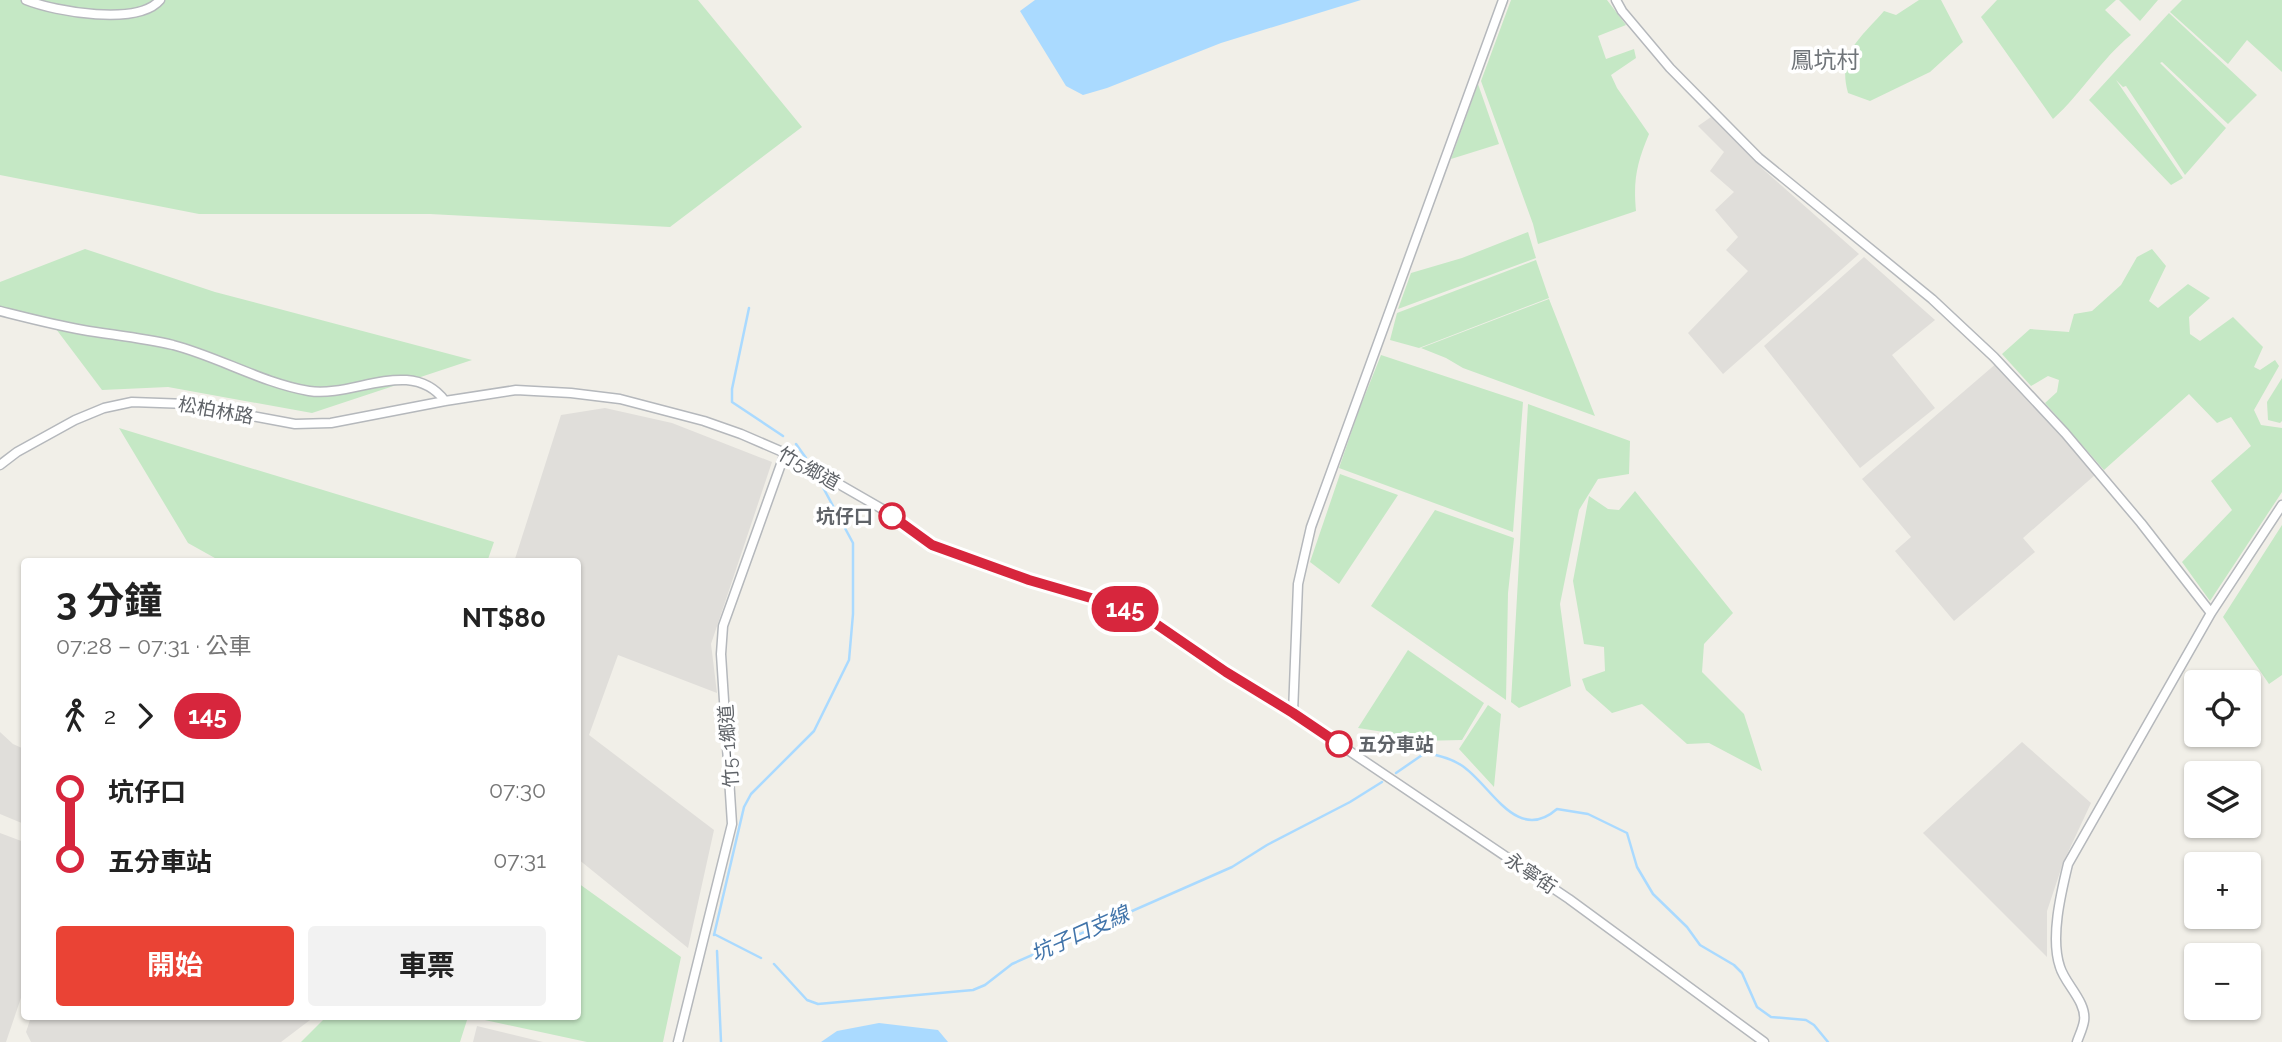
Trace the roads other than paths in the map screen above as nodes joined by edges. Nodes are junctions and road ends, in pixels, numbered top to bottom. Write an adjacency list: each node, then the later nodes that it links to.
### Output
1 (26, 0): 2 (street)
2 (160, 0)
3 (1503, 0): 11 (street)
4 (1616, 0): 10 (street)
5 (0, 311): 6 (street)
6 (445, 401): 7 (street, 竹5鄉道); 8 (street, 松柏林路)
7 (785, 453): 11 (street, 竹5鄉道); 12 (street, 竹5-1鄉道)
8 (0, 465)
9 (2282, 505): 10 (street)
10 (2211, 613): 14 (street)
11 (1293, 713): 13 (street, 永寧街)
12 (678, 1042)
13 (1764, 1042)
14 (2077, 1042)

